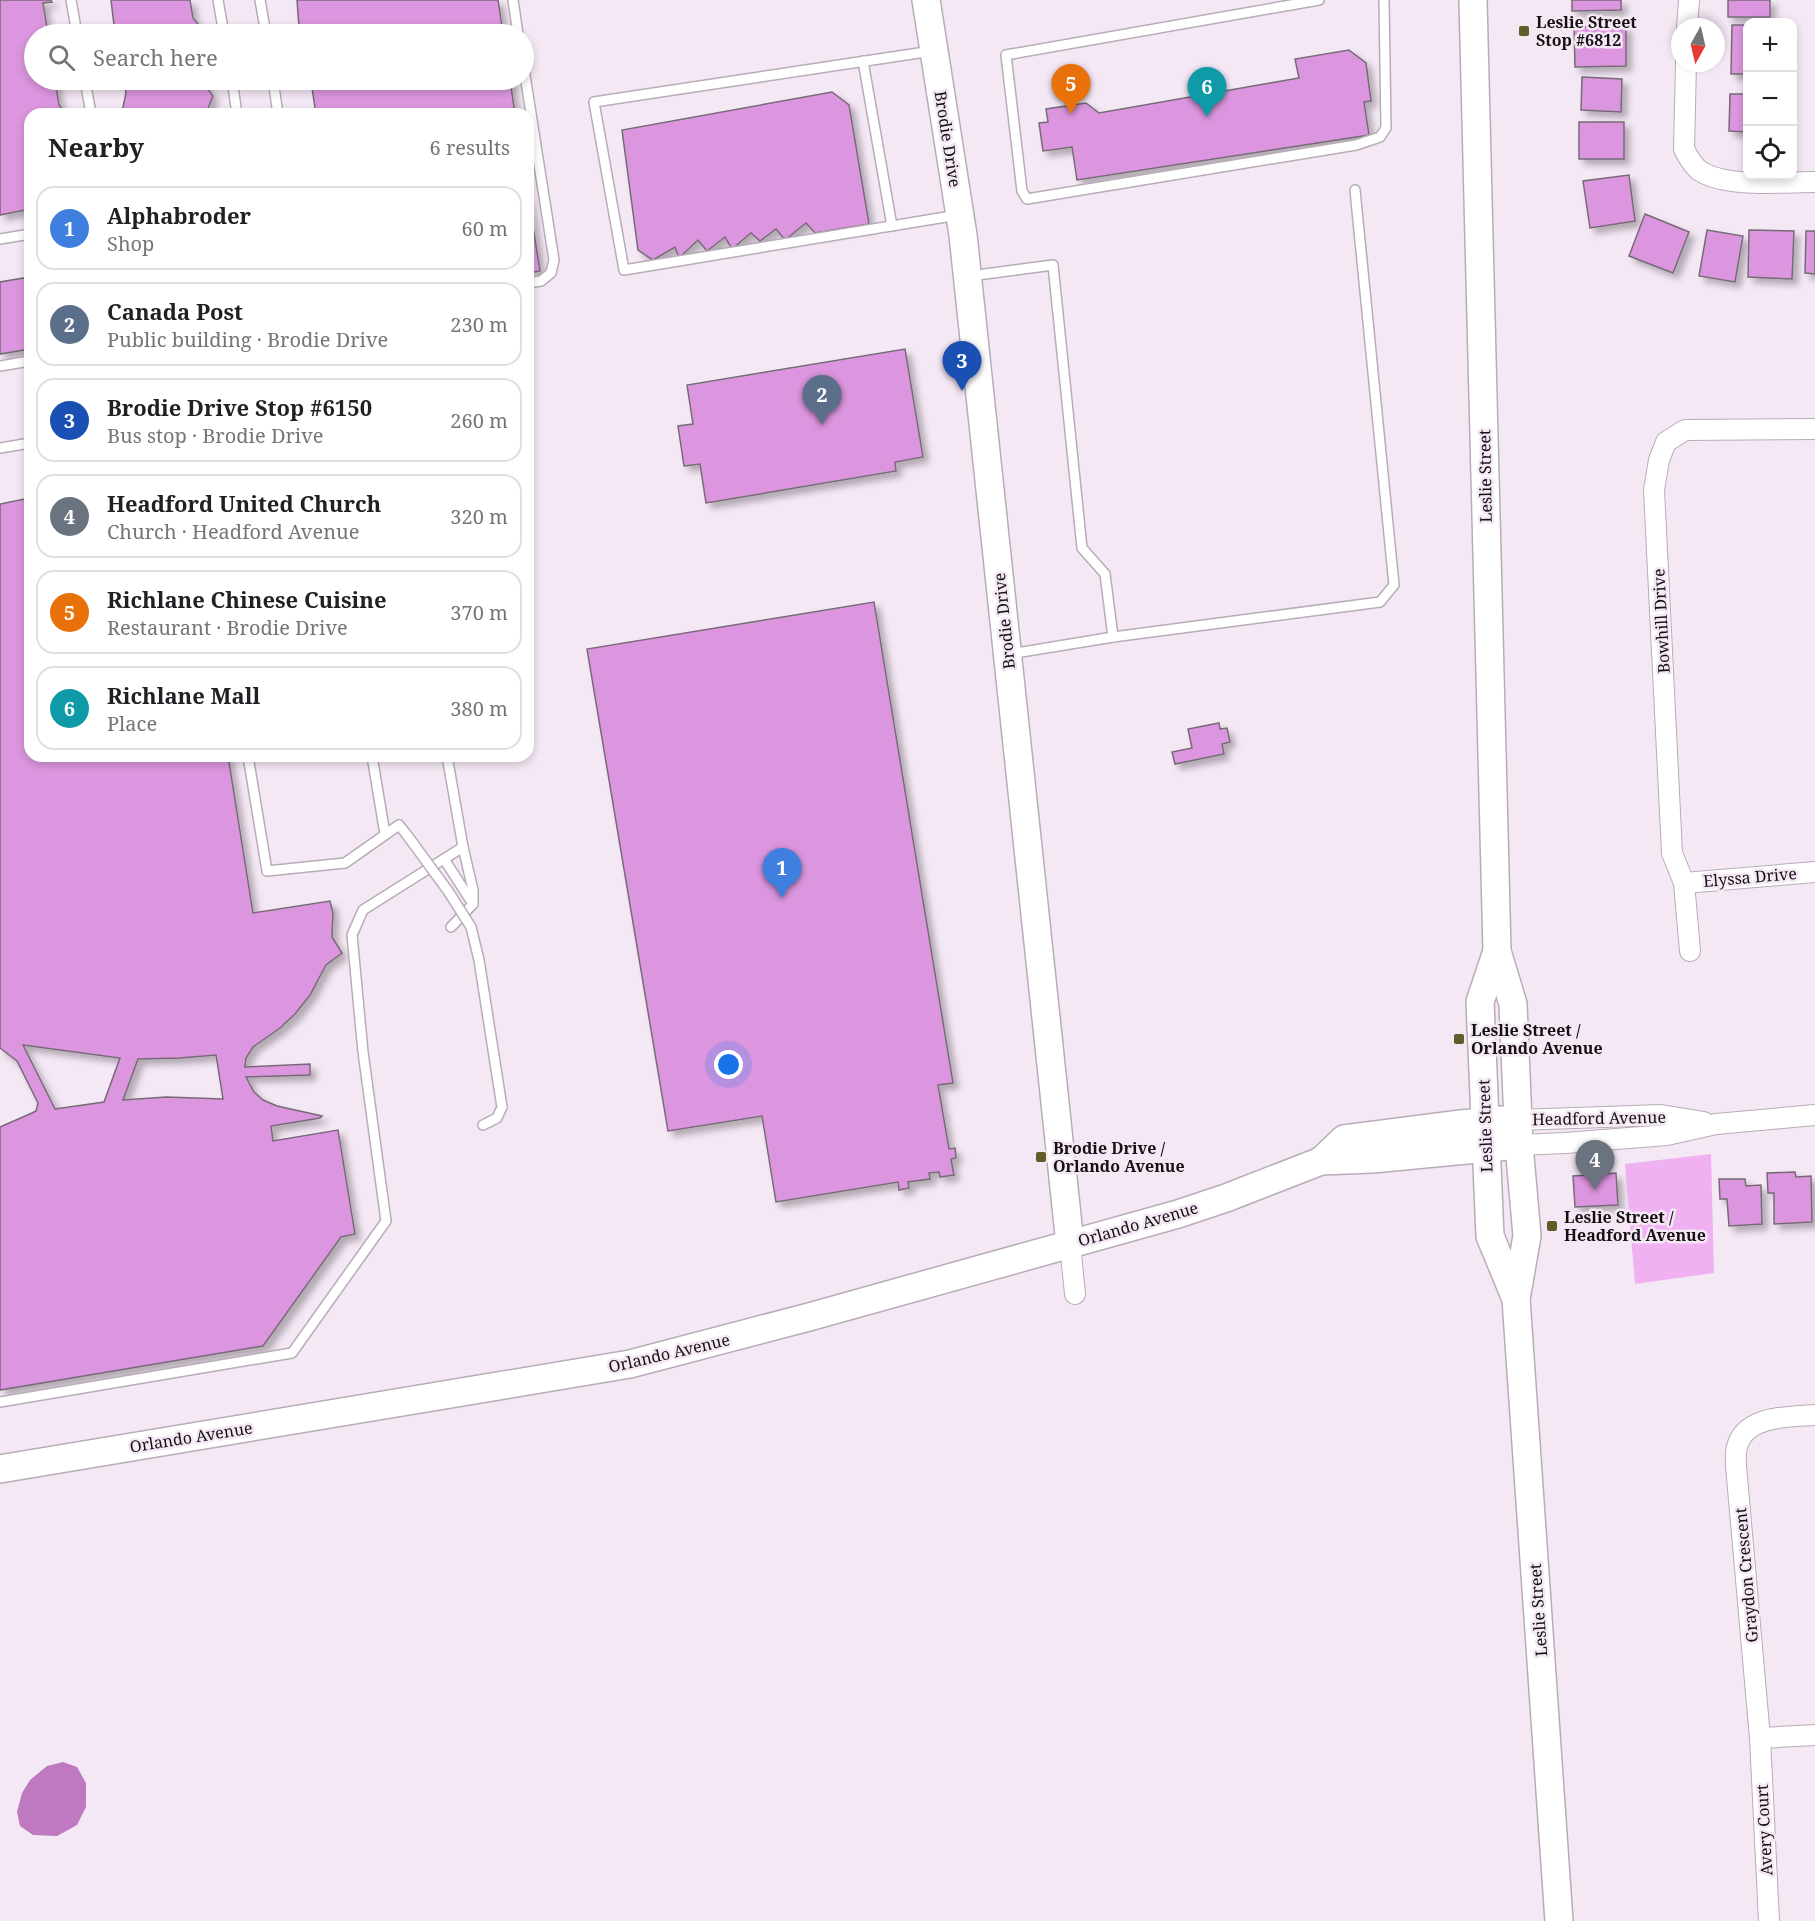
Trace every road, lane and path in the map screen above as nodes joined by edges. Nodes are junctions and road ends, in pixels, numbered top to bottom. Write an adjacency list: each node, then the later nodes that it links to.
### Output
1 (71, 0): 11 (lane)
2 (218, 0): 12 (lane)
3 (260, 0): 13 (lane)
4 (513, 0): 14 (lane)
5 (926, 0): 15 (street, Brodie Drive)
6 (1319, 0): 7 (lane)
7 (1384, 0)
8 (1473, 0): 52 (street, Leslie Street)
9 (1689, 0): 10 (street)
10 (1688, 18)
11 (75, 24)
12 (222, 24)
13 (264, 24)
14 (517, 24)
15 (934, 50): 16 (lane); 29 (street, Brodie Drive)
16 (863, 61): 30 (lane); 30 (lane)
17 (1686, 72): 27 (street)
18 (87, 90): 22 (lane)
19 (233, 90): 23 (lane)
20 (274, 90): 24 (lane)
21 (527, 90): 25 (lane)
22 (90, 108)
23 (236, 108)
24 (277, 108)
25 (530, 108)
26 (534, 133): 34 (lane)
27 (1815, 182)
28 (1355, 190): 40 (lane)
29 (960, 215): 30 (lane); 33 (street, Brodie Drive)
30 (892, 226)
31 (24, 235): 32 (lane)
32 (0, 239)
33 (968, 277): 40 (lane); 41 (street, Brodie Drive)
34 (534, 282)
35 (24, 362): 36 (lane)
36 (0, 366)
37 (1815, 429): 49 (street, Bowhill Drive)
38 (24, 444): 39 (lane)
39 (0, 448)
40 (1113, 637): 41 (lane)
41 (1008, 655): 58 (street, Brodie Drive)
42 (249, 762): 45 (lane)
43 (373, 762): 45 (lane)
44 (448, 762): 46 (lane)
45 (385, 834): 55 (lane, bridge)
46 (463, 847): 47 (lane); 50 (lane)
47 (444, 859): 50 (lane); 61 (lane)
48 (1815, 872): 49 (street, Elyssa Drive)
49 (1684, 883): 53 (street, Bowhill Drive)
50 (473, 904): 51 (lane)
51 (451, 927)
52 (1497, 951): 56 (street, Leslie Street); 57 (street, Leslie Street)
53 (1690, 951)
54 (1815, 1115): 56 (street, Headford Avenue)
55 (483, 1125)
56 (1519, 1132): 57 (street, Orlando Avenue); 60 (street, Leslie Street)
57 (1486, 1134): 58 (street, Orlando Avenue); 60 (street, Leslie Street)
58 (1070, 1244): 59 (street); 63 (street, Orlando Avenue)
59 (1075, 1294)
60 (1516, 1299): 66 (street, Leslie Street)
61 (0, 1402)
62 (1815, 1415): 65 (street, Graydon Crescent)
63 (0, 1469)
64 (1815, 1735): 65 (street)
65 (1760, 1738): 67 (street, Avery Court)
66 (1559, 1921)
67 (1769, 1921)

